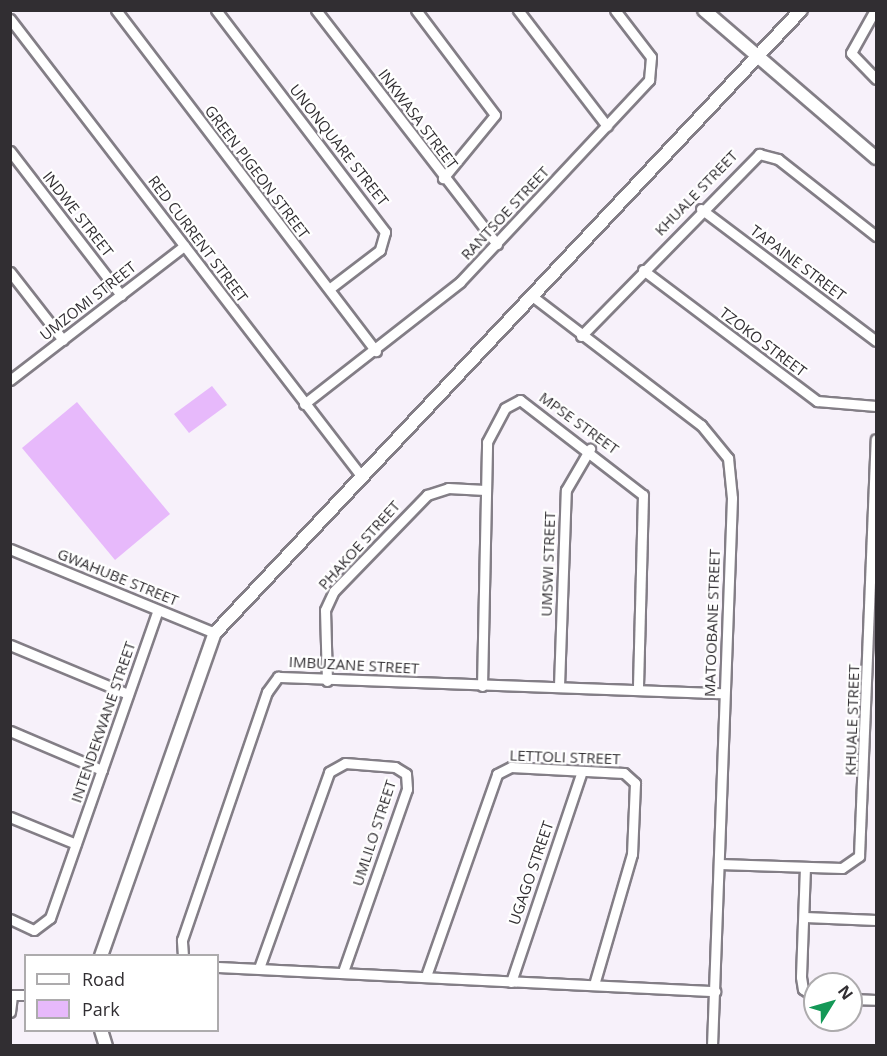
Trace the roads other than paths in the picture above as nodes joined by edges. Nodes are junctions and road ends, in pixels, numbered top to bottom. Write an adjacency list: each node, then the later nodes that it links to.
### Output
1 (116, 10): 23 (street, GREEN PIGEON STREET)
2 (216, 10): 23 (street, UNONQUARE STREET)
3 (316, 10): 16 (street, INKWASA STREET)
4 (416, 10): 16 (street)
5 (518, 10): 13 (street)
6 (615, 10): 13 (street, RANTSOE STREET)
7 (704, 10): 11 (street)
8 (801, 10): 11 (street)
9 (874, 10): 12 (street)
10 (10, 19): 20 (street, RED CURRENT STREET)
11 (757, 58): 15 (street); 25 (street)
12 (876, 79)
13 (607, 126): 19 (street, RANTSOE STREET)
14 (10, 151): 24 (street, INDWE STREET)
15 (876, 158)
16 (444, 178): 19 (street, INKWASA STREET)
17 (701, 209): 18 (street, KHUALE STREET); 21 (street, KHUALE STREET); 28 (street, TAPAINE STREET)
18 (876, 236)
19 (497, 244): 29 (street, RANTSOE STREET)
20 (184, 246): 24 (street, UMZOMI STREET); 31 (street, RED CURRENT STREET)
21 (644, 270): 26 (street, KHUALE STREET); 32 (street, TZOKO STREET)
22 (10, 272): 27 (street)
23 (329, 290): 29 (street, GREEN PIGEON STREET)
24 (121, 295): 27 (street, UMZOMI STREET)
25 (532, 296): 26 (street, MATOOBANE STREET); 35 (street)
26 (581, 336): 46 (street, MATOOBANE STREET)
27 (63, 340): 30 (street, UMZOMI STREET)
28 (876, 340)
29 (376, 351): 31 (street, RANTSOE STREET)
30 (10, 380)
31 (304, 404): 35 (street, RED CURRENT STREET)
32 (876, 406)
33 (876, 440): 37 (street, KHUALE STREET)
34 (590, 449): 36 (street, MPSE STREET); 44 (street, UMSWI STREET); 45 (street, MPSE STREET)
35 (362, 477): 40 (street)
36 (485, 490): 42 (street, PHAKOE STREET); 43 (street, MPSE STREET)
37 (874, 548): 54 (street, KHUALE STREET)
38 (10, 549): 39 (street, GWAHUBE STREET)
39 (158, 610): 40 (street, GWAHUBE STREET); 47 (street, INTENDEKWANE STREET)
40 (215, 633): 58 (street)
41 (10, 645): 47 (street)
42 (327, 681): 43 (street, IMBUZANE STREET); 59 (street, IMBUZANE STREET)
43 (482, 686): 44 (street, IMBUZANE STREET)
44 (559, 686): 45 (street, IMBUZANE STREET)
45 (638, 689): 46 (street, IMBUZANE STREET)
46 (724, 693): 53 (street, MATOOBANE STREET)
47 (128, 694): 49 (street, INTENDEKWANE STREET)
48 (10, 731): 49 (street)
49 (102, 770): 52 (street, INTENDEKWANE STREET)
50 (581, 774): 63 (street, LETTOLI STREET); 64 (street, UGAGO STREET); 66 (street, LETTOLI STREET)
51 (10, 817): 52 (street)
52 (76, 844): 56 (street, INTENDEKWANE STREET)
53 (719, 864): 54 (street, KHUALE STREET); 67 (street, MATOOBANE STREET)
54 (805, 867): 55 (street)
55 (805, 917): 57 (street); 65 (street)
56 (10, 919)
57 (876, 920)
58 (102, 954)
59 (183, 954)
60 (219, 967): 61 (street)
61 (259, 969): 62 (street); 62 (street, UMLILO STREET)
62 (342, 972): 63 (street)
63 (426, 975): 64 (street)
64 (511, 982): 66 (street)
65 (803, 984)
66 (594, 985): 67 (street)
67 (715, 991): 70 (street, MATOOBANE STREET)
68 (11, 995): 69 (street)
69 (10, 1012)
70 (712, 1046)

